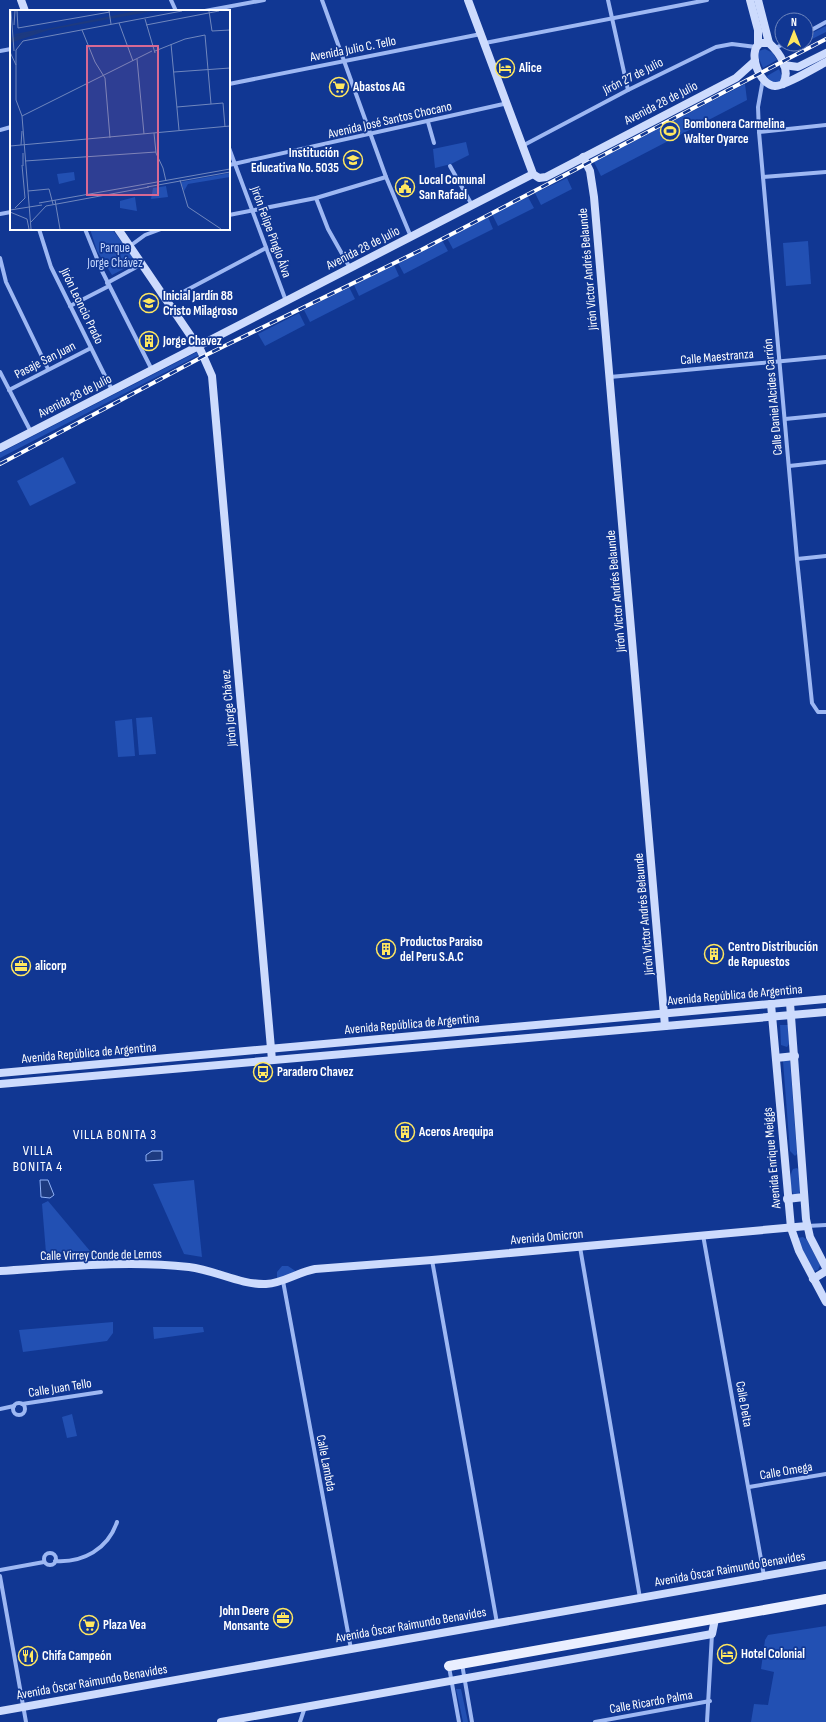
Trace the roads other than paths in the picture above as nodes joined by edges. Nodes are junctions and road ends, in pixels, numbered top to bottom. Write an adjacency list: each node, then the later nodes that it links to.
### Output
1 (21, 0): 10 (street)
2 (171, 0): 11 (street)
3 (264, 0): 12 (street)
4 (322, 0): 23 (street)
5 (468, 0): 16 (street)
6 (608, 0): 13 (street)
7 (707, 0): 13 (street)
8 (750, 0): 18 (street)
9 (758, 0): 19 (street)
10 (25, 10)
11 (176, 10)
12 (210, 10)
13 (612, 19): 17 (street); 33 (street)
14 (826, 22): 15 (street)
15 (814, 28)
16 (481, 34): 17 (street); 23 (street, Avenida Julio C. Tello)
17 (484, 43): 34 (street)
18 (757, 46): 19 (street); 24 (street); 33 (street, Jirón 27 de Julio)
19 (772, 46): 26 (street)
20 (10, 49): 21 (street)
21 (0, 51)
22 (826, 53): 28 (street)
23 (343, 61): 31 (street, Avenida Julio C. Tello); 40 (street)
24 (755, 61): 29 (street); 30 (street, Avenida 28 de Julio)
25 (826, 62): 27 (street); 28 (street)
26 (784, 65): 28 (street); 32 (street)
27 (826, 68)
28 (800, 70): 32 (street)
29 (761, 76): 30 (street, Avenida 28 de Julio); 32 (street); 39 (street, Calle Daniel Alcides Carrión)
30 (736, 78): 44 (street, Avenida 28 de Julio)
31 (230, 84)
32 (782, 84)
33 (628, 90): 42 (street, Jirón 27 de Julio)
34 (508, 103): 35 (street, Avenida José Santos Chocano); 42 (street)
35 (428, 122): 40 (street, Avenida José Santos Chocano); 41 (street)
36 (826, 125): 39 (street)
37 (10, 128): 38 (street)
38 (0, 130)
39 (759, 132): 51 (street, Calle Daniel Alcides Carrión)
40 (371, 134): 45 (street, Avenida José Santos Chocano); 50 (street)
41 (434, 143)
42 (524, 146): 49 (street)
43 (230, 151): 45 (street, Jirón Felipe Pinglo Álva)
44 (583, 157): 49 (street, Avenida 28 de Julio); 79 (street, Jirón Victor Andrés Belaunde)
45 (235, 164): 46 (street, Avenida José Santos Chocano); 54 (street, Jirón Felipe Pinglo Álva)
46 (230, 165)
47 (450, 166): 53 (street)
48 (826, 172): 51 (street)
49 (533, 174): 53 (street, Avenida 28 de Julio)
50 (386, 177): 52 (street); 62 (street)
51 (763, 177): 75 (street, Calle Daniel Alcides Carrión)
52 (316, 198): 54 (street); 67 (street)
53 (472, 205): 62 (street, Avenida 28 de Julio)
54 (252, 210): 57 (street); 64 (street, Jirón Felipe Pinglo Álva)
55 (10, 212): 56 (street)
56 (0, 214)
57 (230, 215)
58 (38, 230): 71 (street, Jirón Leoncio Prado)
59 (85, 230): 68 (street)
60 (119, 230): 63 (street, Jirón Jorge Chávez)
61 (158, 230): 63 (street)
62 (411, 237): 67 (street, Avenida 28 de Julio)
63 (130, 246): 66 (street, Jirón Jorge Chávez)
64 (266, 248): 69 (street); 70 (street, Jirón Felipe Pinglo Álva)
65 (0, 258): 76 (street)
66 (143, 264): 68 (street); 69 (street, Jirón Jorge Chávez)
67 (350, 268): 70 (street, Avenida 28 de Julio)
68 (108, 284): 71 (street); 77 (street)
69 (168, 300): 72 (street, Jirón Jorge Chávez)
70 (286, 301): 72 (street, Avenida 28 de Julio)
71 (70, 306): 73 (street, Jirón Leoncio Prado)
72 (198, 346): 77 (street, Avenida 28 de Julio); 101 (street, Jirón Jorge Chávez)
73 (91, 348): 76 (street, Pasaje San Juan); 81 (street, Jirón Leoncio Prado)
74 (826, 357): 75 (street, Calle Maestranza)
75 (780, 362): 79 (street, Calle Maestranza); 83 (street, Calle Daniel Alcides Carrión)
76 (48, 369): 80 (street, Pasaje San Juan)
77 (152, 370): 81 (street, Avenida 28 de Julio)
78 (0, 372): 80 (street)
79 (610, 377): 95 (street, Jirón Victor Andrés Belaunde)
80 (9, 390): 84 (street)
81 (112, 391): 84 (street, Avenida 28 de Julio)
82 (826, 415): 83 (street)
83 (785, 419): 87 (street, Calle Daniel Alcides Carrión)
84 (31, 432): 85 (street, Avenida 28 de Julio)
85 (0, 448)
86 (826, 462): 87 (street)
87 (789, 466): 89 (street, Calle Daniel Alcides Carrión)
88 (826, 556): 89 (street)
89 (797, 559): 90 (street, Calle Daniel Alcides Carrión)
90 (826, 712)
91 (826, 1000): 92 (street, Avenida República de Argentina)
92 (790, 1003): 93 (street, Avenida República de Argentina); 96 (street)
93 (771, 1004): 95 (street, Avenida República de Argentina); 97 (street, Avenida Enrique Meiggs)
94 (826, 1012): 96 (street, Avenida República de Argentina)
95 (664, 1014): 98 (street, Jirón Victor Andrés Belaunde); 99 (street, Avenida República de Argentina)
96 (791, 1015): 97 (street, Avenida República de Argentina); 102 (street)
97 (772, 1016): 98 (street, Avenida República de Argentina); 103 (street, Avenida Enrique Meiggs)
98 (664, 1026): 100 (street, Avenida República de Argentina)
99 (474, 1030): 100 (street); 101 (street, Avenida República de Argentina)
100 (475, 1042): 104 (street, Avenida República de Argentina)
101 (271, 1049): 104 (street, Jirón Jorge Chávez); 105 (street, Avenida República de Argentina)
102 (794, 1056): 103 (street); 107 (street)
103 (776, 1058): 108 (street, Avenida Enrique Meiggs)
104 (272, 1060): 106 (street, Avenida República de Argentina)
105 (0, 1073)
106 (0, 1084)
107 (804, 1197): 108 (street); 110 (street)
108 (787, 1199): 111 (street, Avenida Enrique Meiggs)
109 (826, 1225): 110 (street, Avenida Omicron)
110 (807, 1226): 111 (street, Avenida Omicron); 115 (street)
111 (791, 1228): 112 (street, Avenida Omicron); 118 (street, Avenida Enrique Meiggs)
112 (703, 1235): 113 (street, Avenida Omicron); 127 (street, Calle Delta)
113 (580, 1246): 114 (street, Avenida Omicron); 135 (street)
114 (432, 1260): 119 (street, Avenida Omicron); 138 (street)
115 (826, 1268)
116 (0, 1271): 120 (street, Calle Virrey Conde de Lemos)
117 (826, 1271): 118 (street)
118 (813, 1279): 121 (street, Avenida Enrique Meiggs)
119 (283, 1281): 120 (street, Avenida Omicron); 140 (street, Calle Lambda)
120 (272, 1284)
121 (826, 1302)
122 (101, 1392): 123 (street, Calle Juan Tello)
123 (22, 1404): 124 (street, Calle Juan Tello); 124 (street, Calle Juan Tello)
124 (14, 1406): 125 (street, Calle Juan Tello)
125 (0, 1409)
126 (826, 1474): 127 (street, Calle Omega)
127 (748, 1487): 134 (street, Calle Delta)
128 (117, 1522): 129 (street)
129 (55, 1561): 130 (street); 130 (street)
130 (44, 1562): 132 (street)
131 (826, 1565): 134 (street, Avenida Óscar Raimundo Benavides)
132 (0, 1570)
133 (0, 1576): 146 (street)
134 (764, 1576): 135 (street, Avenida Óscar Raimundo Benavides)
135 (640, 1598): 138 (street, Avenida Óscar Raimundo Benavides)
136 (826, 1599): 137 (main road)
137 (715, 1620): 139 (street); 141 (main road)
138 (497, 1623): 140 (street, Avenida Óscar Raimundo Benavides)
139 (712, 1634): 143 (street); 145 (street)
140 (351, 1649): 146 (street, Avenida Óscar Raimundo Benavides)
141 (462, 1664): 142 (main road); 143 (street)
142 (449, 1666): 144 (street)
143 (465, 1678): 144 (street); 154 (street)
144 (451, 1681): 147 (street); 153 (street)
145 (710, 1701): 149 (street, Calle Ricardo Palma); 157 (street)
146 (23, 1707): 148 (street, Avenida Óscar Raimundo Benavides); 150 (street)
147 (305, 1707): 151 (street); 152 (street)
148 (0, 1711)
149 (626, 1716): 155 (street, Calle Ricardo Palma); 156 (street)
150 (26, 1722)
151 (222, 1722)
152 (300, 1722)
153 (459, 1722)
154 (472, 1722)
155 (595, 1722)
156 (627, 1722)
157 (707, 1722)

